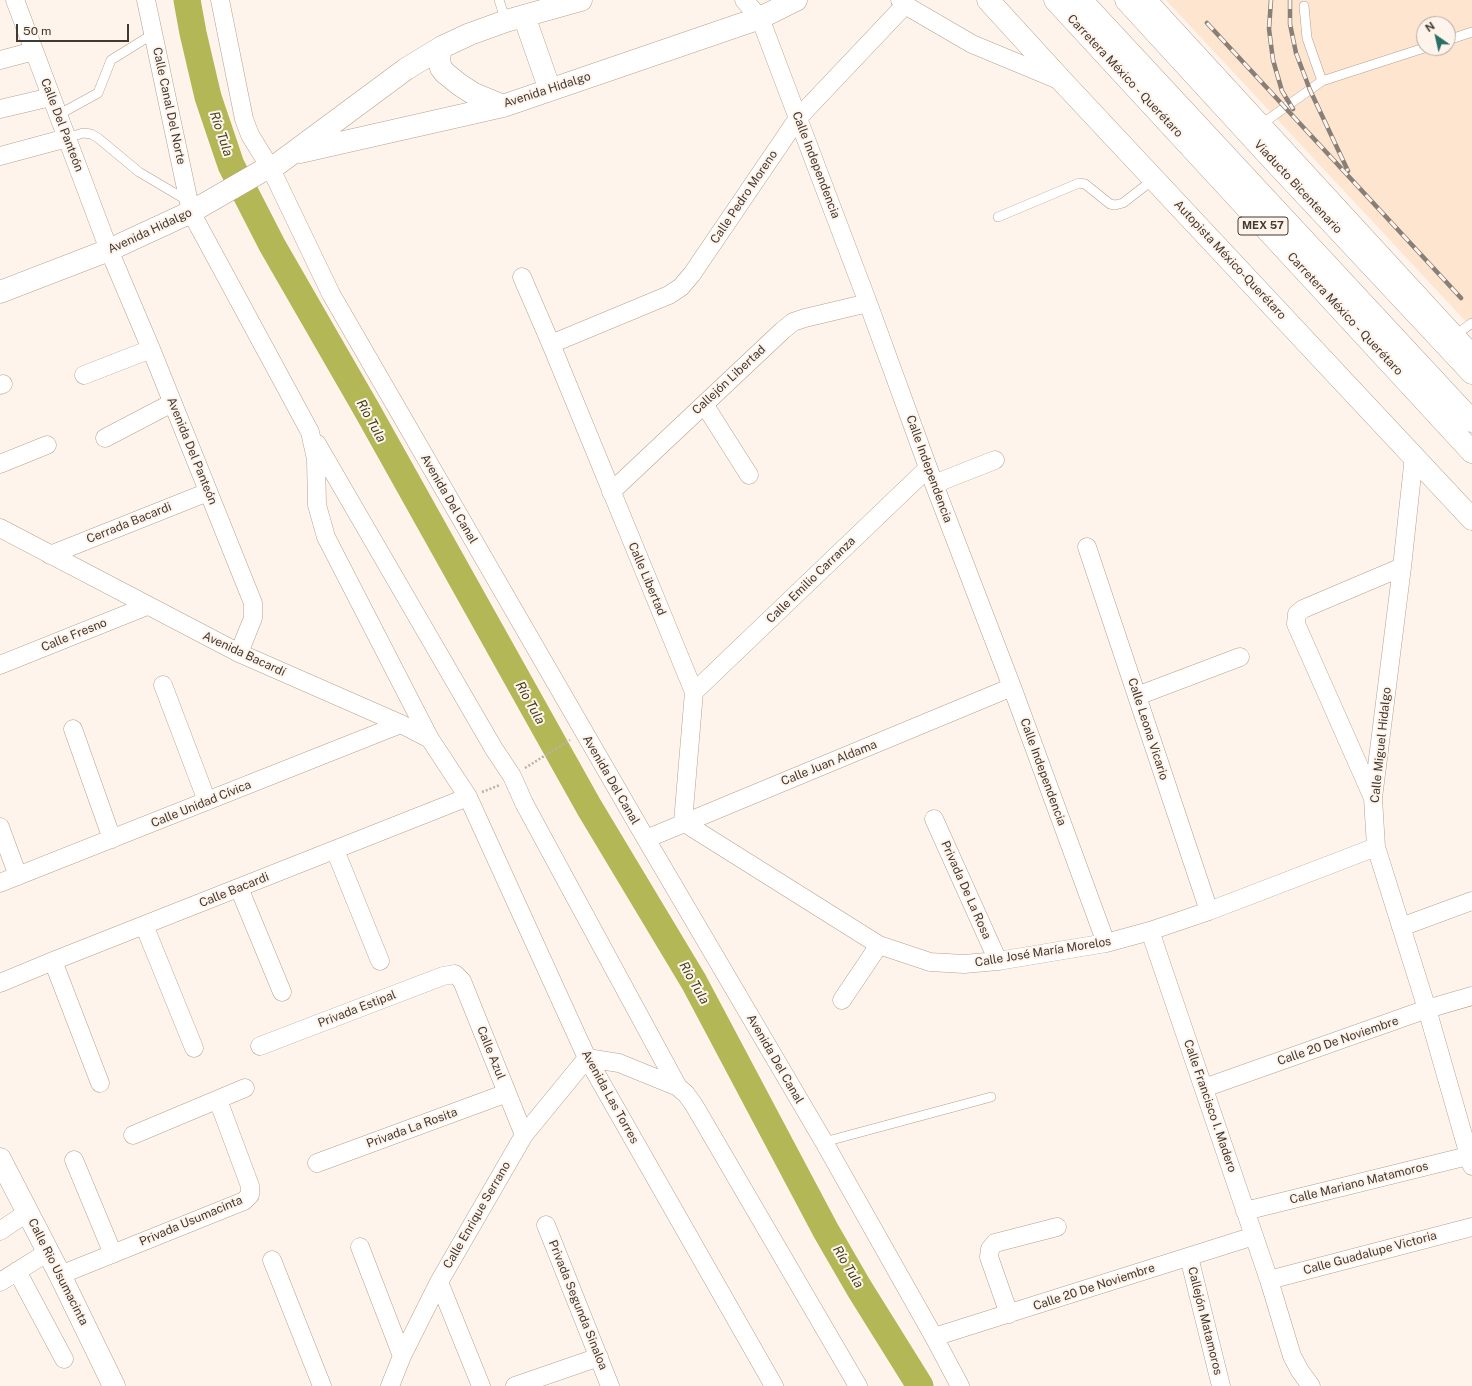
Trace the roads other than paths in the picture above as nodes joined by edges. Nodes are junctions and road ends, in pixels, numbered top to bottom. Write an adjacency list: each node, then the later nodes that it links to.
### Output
1 (15, 0): 23 (street, Calle Del Panteón)
2 (146, 0): 19 (street, Calle Canal Del Norte)
3 (220, 0): 38 (street, Avenida Del Canal)
4 (499, 0): 16 (lane)
5 (744, 0): 17 (street, Calle Independencia)
6 (796, 0): 17 (main road, Avenida Hidalgo)
7 (988, 0): 26 (main road, Autopista México-Querétaro)
8 (1055, 0): 59 (main road, Carretera México - Querétaro / MEX 57)
9 (1081, 0): 55 (main road, Carretera México - Querétaro / MEX 57)
10 (1113, 0): 22 (main road)
11 (1126, 0): 22 (main road, Viaducto Bicentenario)
12 (1145, 0): 34 (main road)
13 (567, 2): 16 (main road, Avenida Hidalgo)
14 (902, 3): 26 (street, Calle Pedro Moreno); 33 (street, Calle Pedro Moreno)
15 (1304, 6): 27 (lane)
16 (515, 18): 21 (main road, Avenida Hidalgo); 28 (main road)
17 (760, 18): 28 (main road, Avenida Hidalgo); 33 (street, Calle Independencia)
18 (1472, 32): 20 (lane)
19 (153, 34): 32 (lane); 40 (street, Calle Canal Del Norte)
20 (1456, 37)
21 (442, 47): 30 (main road); 36 (main road, Avenida Hidalgo)
22 (1171, 49): 51 (main road, Viaducto Bicentenario)
23 (34, 51): 25 (street); 29 (street, Calle Del Panteón)
24 (1416, 51): 27 (lane)
25 (0, 60)
26 (1062, 81): 39 (main road, Autopista México-Querétaro)
27 (1322, 81): 34 (lane)
28 (550, 90): 30 (main road, Avenida Hidalgo)
29 (51, 97): 31 (street); 32 (street, Calle Del Panteón)
30 (503, 106): 36 (main road, Avenida Hidalgo)
31 (0, 109)
32 (58, 115): 35 (street, Calle Del Panteón)
33 (798, 118): 45 (street, Calle Independencia); 48 (street, Calle Pedro Moreno)
34 (1259, 126): 47 (main road)
35 (67, 138): 37 (street); 40 (lane); 42 (street, Calle Del Panteón)
36 (291, 154): 38 (main road, Avenida Hidalgo)
37 (0, 156)
38 (267, 170): 40 (main road, Avenida Hidalgo); 90 (street, Avenida Del Canal)
39 (1154, 179): 41 (lane); 60 (main road, Autopista México-Querétaro)
40 (196, 206): 42 (main road, Avenida Hidalgo); 56 (street, Calle Canal Del Norte)
41 (998, 217)
42 (109, 250): 44 (main road, Avenida Hidalgo); 49 (street, Avenida Del Panteón)
43 (522, 277): 48 (street, Calle Libertad)
44 (2, 288)
45 (868, 303): 54 (street, Callejón Libertad); 64 (street, Calle Independencia)
46 (1472, 323): 47 (lane)
47 (1454, 336): 50 (main road)
48 (551, 344): 66 (street, Calle Libertad)
49 (151, 348): 52 (street); 53 (street, Avenida Del Panteón)
50 (1472, 356)
51 (1472, 373)
52 (84, 375)
53 (172, 403): 57 (street); 65 (street, Avenida Del Panteón)
54 (704, 404): 63 (street); 66 (street, Callejón Libertad)
55 (1472, 421)
56 (310, 432): 82 (street); 116 (street)
57 (105, 438)
58 (47, 445): 62 (street)
59 (1472, 452)
60 (1414, 456): 67 (main road, Autopista México-Querétaro); 71 (street, Calle Miguel Hidalgo)
61 (995, 460): 64 (street, Calle Emilio Carranza)
62 (0, 464)
63 (749, 474)
64 (931, 476): 77 (street, Calle Independencia); 78 (street, Calle Emilio Carranza)
65 (208, 492): 70 (street, Cerrada Bacardi); 73 (street, Avenida Del Panteón)
66 (610, 492): 78 (street, Calle Libertad)
67 (1472, 519)
68 (0, 528): 70 (street, Avenida Bacardí)
69 (1087, 547): 79 (street, Calle Leona Vicario)
70 (50, 555): 72 (street, Avenida Bacardí)
71 (1402, 567): 84 (street, Calle Miguel Hidalgo); 84 (street)
72 (147, 606): 73 (street, Avenida Bacardí); 75 (street, Calle Fresno)
73 (239, 653): 80 (street, Avenida Bacardí)
74 (1240, 657): 79 (street)
75 (0, 664)
76 (163, 685): 85 (street)
77 (1012, 687): 87 (street, Calle Juan Aldama); 101 (street, Calle Independencia)
78 (694, 692): 87 (street, Calle Libertad)
79 (1137, 696): 97 (street, Calle Leona Vicario)
80 (401, 724): 82 (street, Avenida Bacardí); 85 (street, Calle Unidad Cívica)
81 (73, 729): 89 (street)
82 (430, 739): 83 (street, Avenida Bacardí)
83 (468, 797): 92 (street, Calle Bacardi); 114 (street, Avenida Las Torres)
84 (1373, 798): 91 (street, Calle Miguel Hidalgo)
85 (207, 801): 89 (street, Calle Unidad Cívica)
86 (934, 818): 105 (street, Privada De La Rosa)
87 (683, 822): 90 (street, Calle Juan Aldama); 102 (street, Calle José María Morelos)
88 (0, 827): 93 (street)
89 (112, 839): 93 (street, Calle Unidad Cívica)
90 (646, 839): 124 (street, Avenida Del Canal)
91 (1376, 847): 97 (street, Calle José María Morelos); 99 (street, Calle Miguel Hidalgo)
92 (335, 850): 95 (street, Calle Bacardi); 104 (street)
93 (18, 876): 94 (street, Calle Unidad Cívica)
94 (0, 884)
95 (239, 888): 98 (street, Calle Bacardi); 108 (street)
96 (1472, 901): 99 (street)
97 (1209, 911): 100 (street, Calle José María Morelos)
98 (144, 925): 103 (street, Calle Bacardi); 113 (street)
99 (1401, 927): 111 (street, Calle Miguel Hidalgo)
100 (1150, 931): 101 (street, Calle José María Morelos); 118 (street, Calle Francisco I. Madero)
101 (1106, 943): 105 (street, Calle José María Morelos)
102 (879, 945): 105 (street, Calle José María Morelos); 110 (street)
103 (53, 961): 107 (street, Calle Bacardi); 115 (street)
104 (380, 961)
105 (998, 961)
106 (455, 974): 112 (street, Privada Estipal); 119 (street, Calle Azul)
107 (0, 983)
108 (282, 992)
109 (1472, 996): 111 (street, Calle 20 De Noviembre)
110 (842, 1000)
111 (1427, 1010): 118 (street, Calle 20 De Noviembre); 126 (street, Calle Miguel Hidalgo)
112 (260, 1046)
113 (194, 1048)
114 (587, 1058): 116 (street); 123 (street, Calle Enrique Serrano); 157 (street, Avenida Las Torres)
115 (100, 1083)
116 (678, 1087): 158 (street)
117 (245, 1088): 121 (street)
118 (1204, 1088): 129 (street, Calle Francisco I. Madero)
119 (507, 1093): 123 (street, Calle Azul); 128 (street, Privada La Rosita)
120 (991, 1097): 124 (lane)
121 (218, 1100): 122 (street); 138 (street, Privada Usumacinta)
122 (133, 1135)
123 (524, 1135): 145 (street, Calle Enrique Serrano)
124 (824, 1142): 147 (street, Avenida Del Canal)
125 (0, 1159): 130 (main road, Calle Rio Usumacinta)
126 (1471, 1159): 129 (street, Calle Mariano Matamoros)
127 (74, 1160): 138 (street)
128 (317, 1163)
129 (1245, 1211): 135 (street, Calle Francisco I. Madero)
130 (28, 1212): 134 (street); 137 (main road, Calle Rio Usumacinta)
131 (546, 1225): 149 (street, Privada Segunda Sinaloa)
132 (1057, 1227): 146 (street)
133 (1472, 1227): 143 (street, Calle Guadalupe Victoria)
134 (0, 1231)
135 (1254, 1236): 139 (street, Calle 20 De Noviembre); 143 (street, Calle Francisco I. Madero)
136 (360, 1247): 148 (street)
137 (48, 1252): 141 (street); 142 (main road, Calle Rio Usumacinta)
138 (113, 1254): 142 (street, Privada Usumacinta)
139 (1189, 1257): 146 (street, Calle 20 De Noviembre); 160 (street, Callejón Matamoros)
140 (272, 1260): 152 (street)
141 (17, 1271): 144 (street); 150 (street)
142 (60, 1276): 151 (main road, Calle Rio Usumacinta)
143 (1269, 1280): 161 (street, Calle Francisco I. Madero)
144 (0, 1282)
145 (439, 1282): 148 (street, Calle Enrique Serrano); 154 (street)
146 (1009, 1314): 147 (street, Calle 20 De Noviembre)
147 (934, 1337): 159 (street, Avenida Del Canal)
148 (402, 1356): 153 (street, Calle Enrique Serrano)
149 (599, 1357): 155 (street); 156 (street, Privada Segunda Sinaloa)
150 (64, 1359)
151 (114, 1386)
152 (322, 1386)
153 (390, 1386)
154 (481, 1386)
155 (515, 1386)
156 (610, 1386)
157 (774, 1386)
158 (858, 1386)
159 (960, 1386)
160 (1221, 1386)
161 (1311, 1386)

